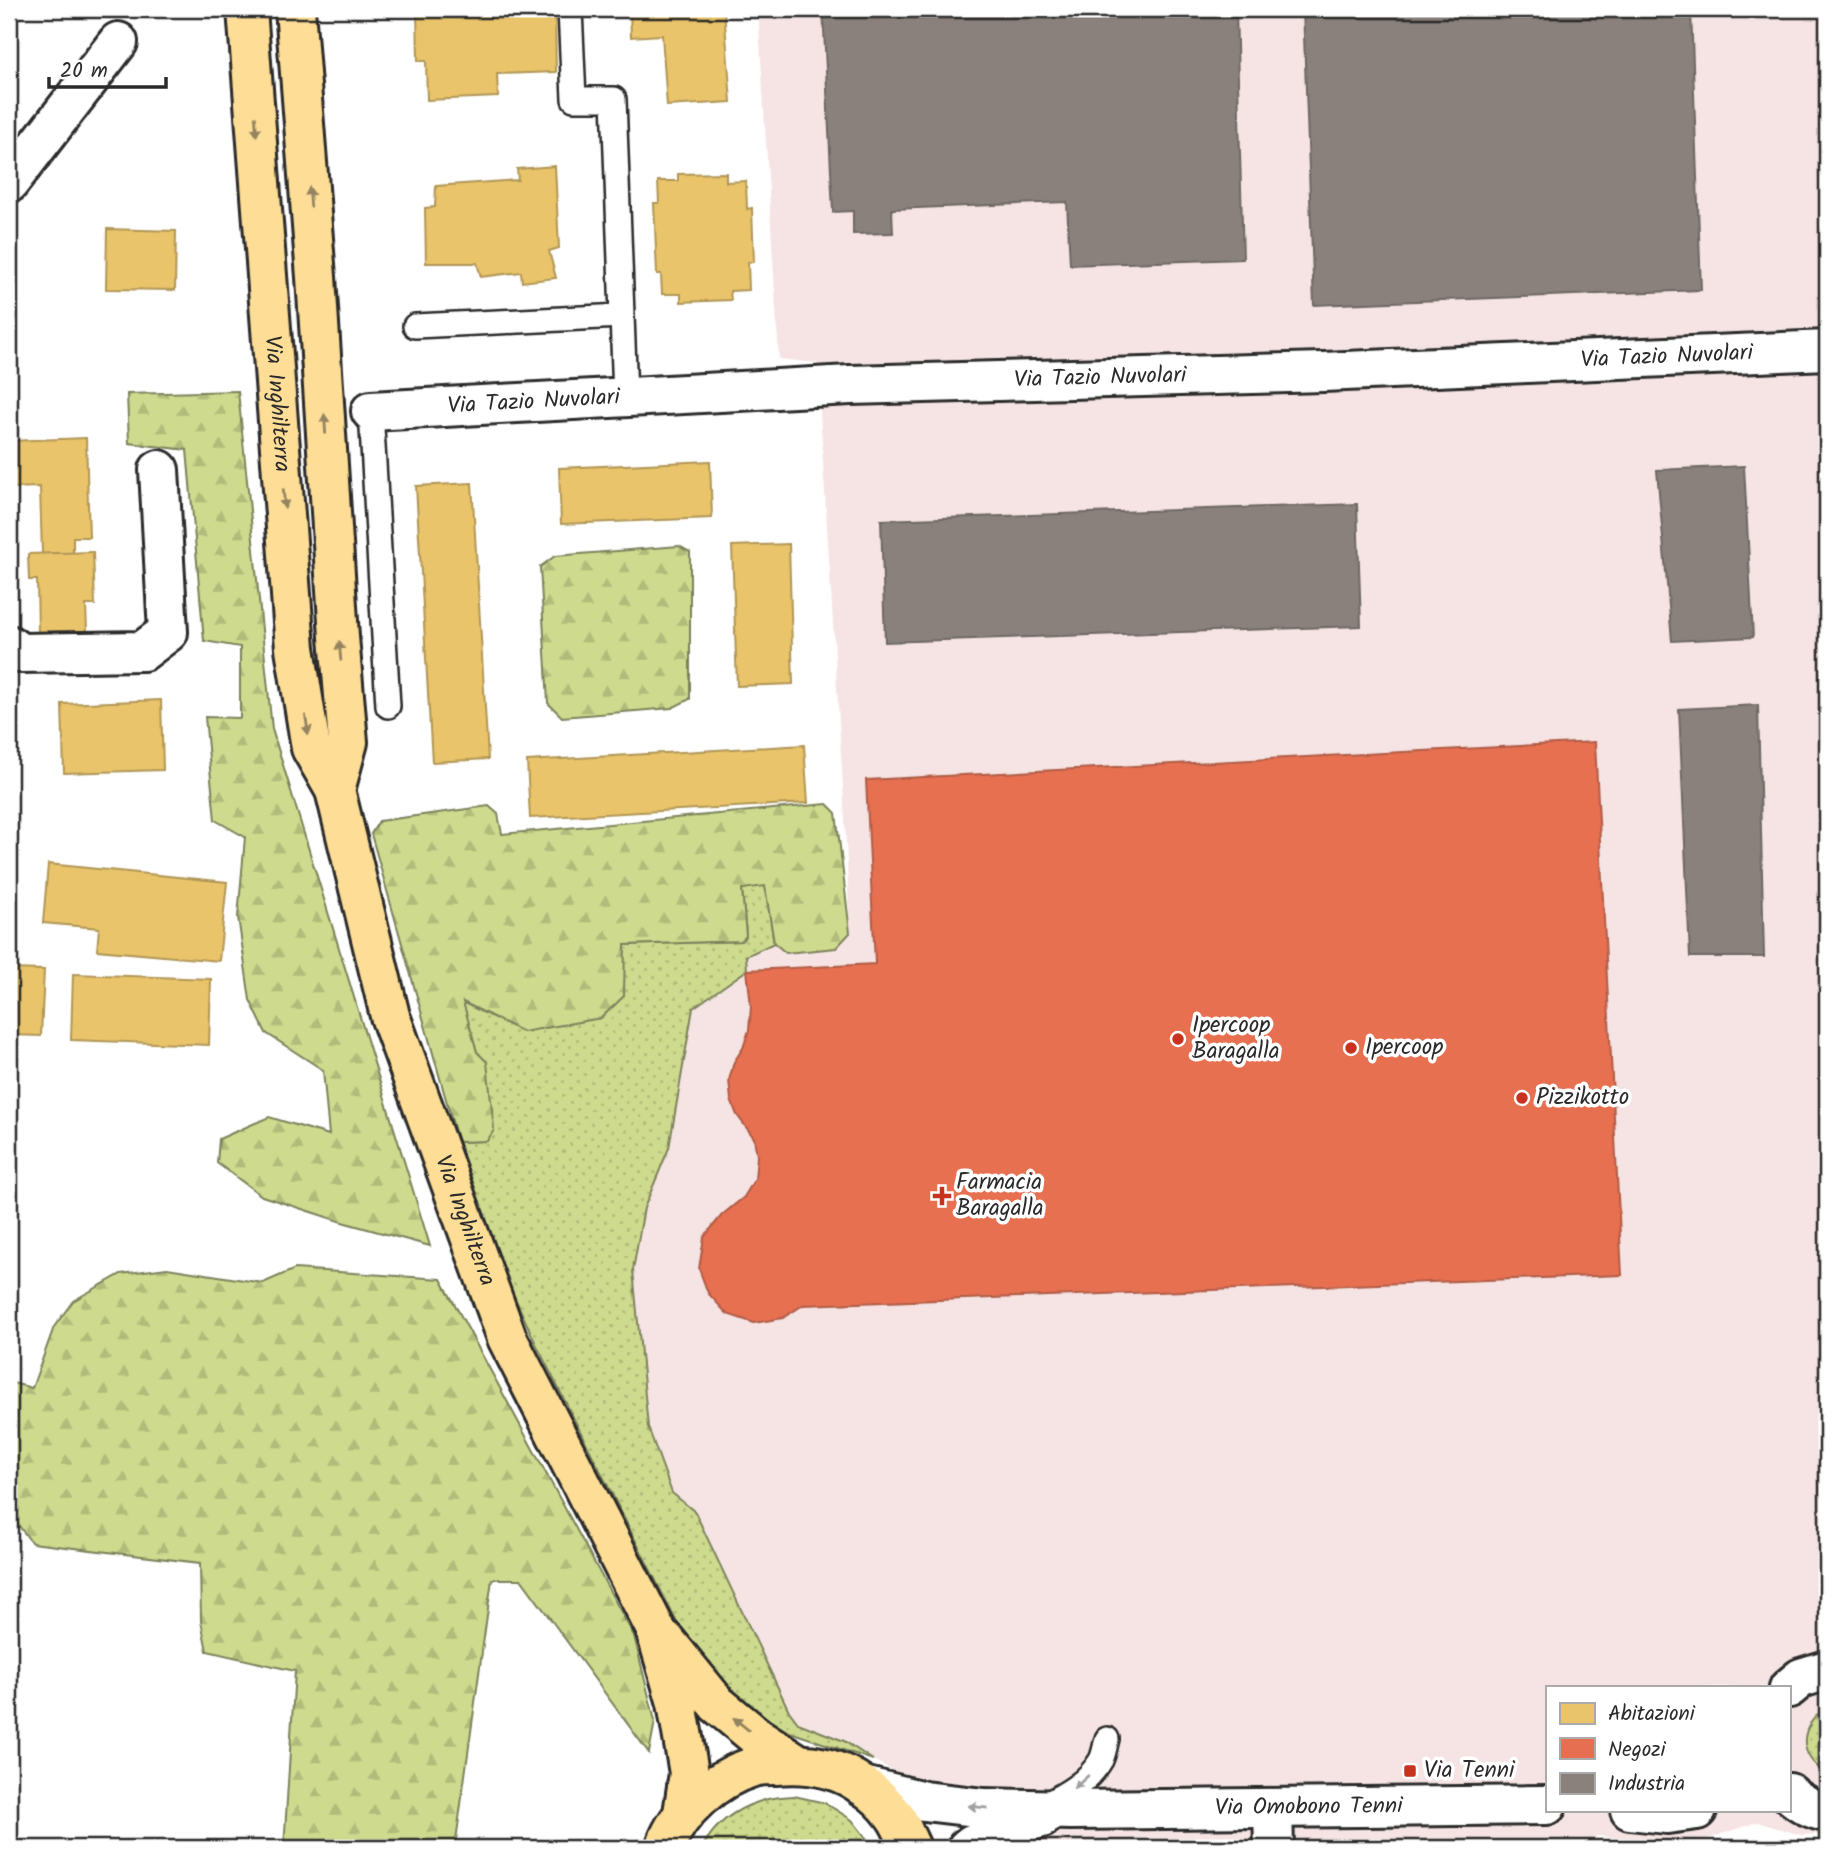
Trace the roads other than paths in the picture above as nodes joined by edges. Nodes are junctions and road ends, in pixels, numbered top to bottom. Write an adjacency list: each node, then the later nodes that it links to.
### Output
1 (247, 9): 14 (main road, Via Inghilterra, one-way to 14)
2 (295, 9): 14 (main road, Via Inghilterra, one-way to 2)
3 (570, 9): 6 (lane)
4 (118, 42): 5 (street)
5 (9, 183)
6 (622, 316): 7 (lane); 9 (lane)
7 (415, 326)
8 (1827, 350): 9 (street, Via Tazio Nuvolari)
9 (625, 396): 10 (street, Via Tazio Nuvolari)
10 (371, 411): 13 (lane)
11 (159, 470): 12 (street)
12 (9, 645)
13 (388, 706)
14 (335, 790): 15 (main road, Via Inghilterra)
15 (655, 1628): 19 (main road, Via Inghilterra, one-way to 15); 28 (main road, Via Inghilterra)
16 (1825, 1666): 17 (street)
17 (1790, 1687)
18 (1107, 1739): 24 (lane, one-way to 24)
19 (797, 1763): 20 (main road, Via Inghilterra); 28 (main road, Via Inghilterra)
20 (863, 1786): 24 (street, Via Omobono Tenni, one-way to 20); 30 (main road, Via Inghilterra)
21 (1790, 1794): 27 (street)
22 (1546, 1805): 23 (street, Via Omobono Tenni)
23 (1273, 1808): 24 (street, Via Omobono Tenni); 32 (street)
24 (1054, 1810): 31 (street, Via Omobono Tenni)
25 (1648, 1812): 26 (street)
26 (1682, 1812)
27 (1827, 1812)
28 (683, 1814): 29 (main road, Via Inghilterra)
29 (665, 1848)
30 (911, 1848)
31 (967, 1848)
32 (1274, 1848)

